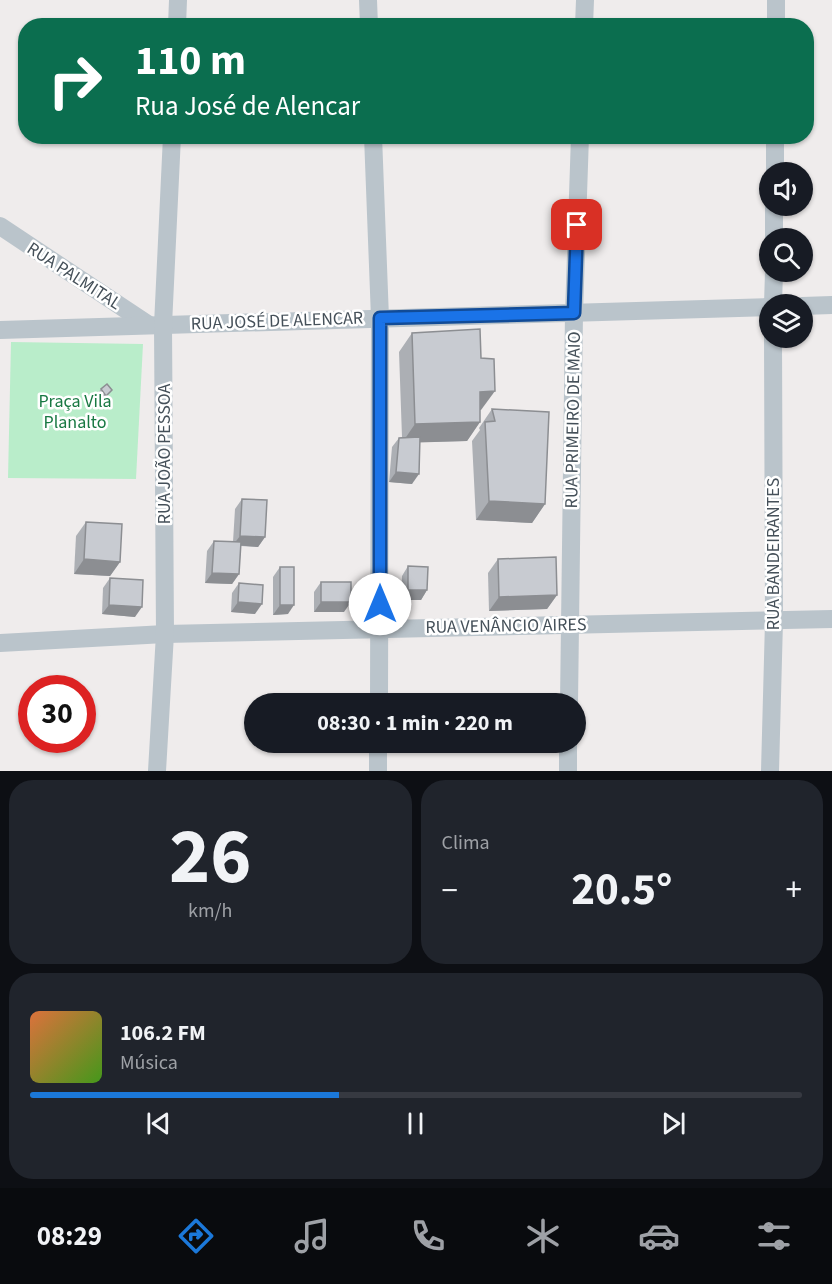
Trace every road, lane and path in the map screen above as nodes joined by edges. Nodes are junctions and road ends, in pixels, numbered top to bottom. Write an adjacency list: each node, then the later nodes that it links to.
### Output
1 (178, 0): 5 (street)
2 (368, 0): 6 (street)
3 (585, 0): 7 (street)
4 (776, 0): 8 (street)
5 (177, 18)
6 (369, 18)
7 (584, 18)
8 (776, 18)
9 (171, 144): 20 (street, RUA JOÃO PESSOA)
10 (373, 144): 19 (street)
11 (580, 144): 18 (street, RUA PRIMEIRO DE MAIO)
12 (775, 144): 13 (street)
13 (775, 162)
14 (0, 226): 20 (street, RUA PALMITAL)
15 (832, 305): 17 (street)
16 (759, 306): 18 (street, RUA JOSÉ DE ALENCAR)
17 (813, 306)
18 (574, 313): 19 (street, RUA JOSÉ DE ALENCAR); 25 (street, RUA PRIMEIRO DE MAIO)
19 (380, 318): 20 (street, RUA JOSÉ DE ALENCAR); 26 (street)
20 (156, 325): 21 (street, RUA JOSÉ DE ALENCAR); 27 (street, RUA JOÃO PESSOA)
21 (0, 330)
22 (773, 348): 24 (street, RUA BANDEIRANTES)
23 (832, 619): 24 (street, RUA VENÂNCIO AIRES)
24 (774, 621): 25 (street, RUA VENÂNCIO AIRES); 36 (street, RUA BANDEIRANTES)
25 (570, 624): 26 (street, RUA VENÂNCIO AIRES); 30 (street, RUA PRIMEIRO DE MAIO)
26 (380, 628): 27 (street, RUA VENÂNCIO AIRES); 29 (street)
27 (165, 634): 28 (street, RUA VENÂNCIO AIRES); 33 (street, RUA JOÃO PESSOA)
28 (0, 643)
29 (379, 693)
30 (569, 693)
31 (378, 753): 34 (street)
32 (568, 753): 35 (street)
33 (157, 771)
34 (378, 771)
35 (568, 771)
36 (770, 771)

